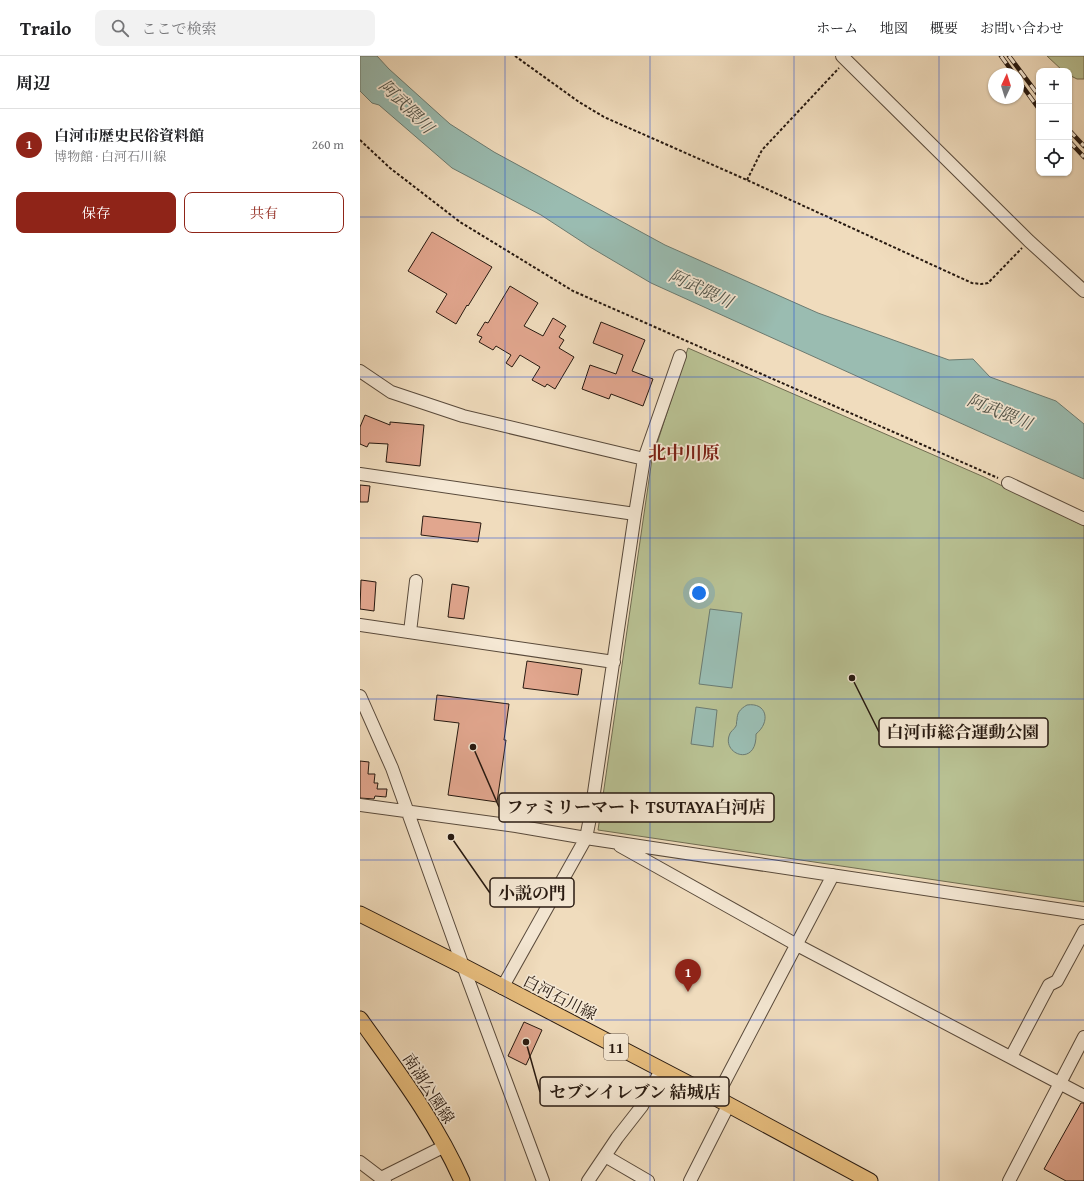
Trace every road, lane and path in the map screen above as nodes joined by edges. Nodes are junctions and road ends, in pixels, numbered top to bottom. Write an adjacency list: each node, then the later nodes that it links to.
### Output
1 (515, 56): 4 (path)
2 (844, 58): 4 (path); 5 (street)
3 (360, 140): 11 (path)
4 (747, 180): 5 (path)
5 (1029, 241): 6 (street)
6 (1084, 291)
7 (680, 356): 9 (street)
8 (360, 371): 9 (street)
9 (644, 459): 12 (street)
10 (360, 474): 12 (street)
11 (1008, 483): 13 (street)
12 (635, 514): 17 (street)
13 (1084, 519)
14 (416, 581): 16 (street)
15 (360, 625): 16 (street)
16 (410, 632): 17 (street)
17 (614, 662): 21 (street)
18 (360, 696): 20 (street)
19 (360, 805): 20 (street)
20 (408, 812): 21 (street); 28 (street)
21 (586, 838): 22 (street); 29 (street)
22 (613, 842): 23 (street); 27 (street)
23 (833, 875): 24 (street); 27 (street)
24 (1084, 913)
25 (360, 914): 28 (main road, 白河石川線 / 11)
26 (1084, 931): 32 (street)
27 (797, 945): 32 (street); 36 (street)
28 (464, 966): 29 (main road, 白河石川線 / 11); 43 (street)
29 (502, 988): 33 (main road, 白河石川線 / 11)
30 (360, 1019): 37 (main road, 南湖公園線)
31 (1084, 1037): 34 (street)
32 (1011, 1057): 34 (street)
33 (661, 1070): 36 (main road, 白河石川線 / 11); 38 (street)
34 (1060, 1083): 35 (street); 47 (street)
35 (1084, 1096)
36 (722, 1102): 45 (street); 46 (main road, 白河石川線 / 11)
37 (445, 1146): 40 (street); 42 (main road, 南湖公園線)
38 (605, 1156): 41 (street); 44 (street)
39 (360, 1162): 40 (street)
40 (383, 1180)
41 (643, 1180)
42 (462, 1181)
43 (543, 1181)
44 (589, 1181)
45 (690, 1181)
46 (870, 1181)
47 (1009, 1181)

